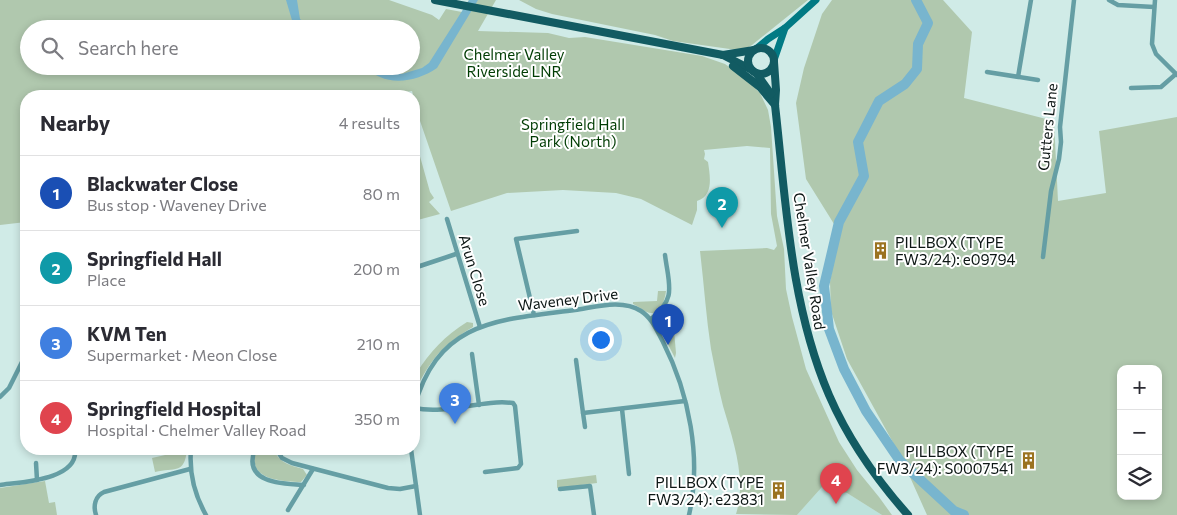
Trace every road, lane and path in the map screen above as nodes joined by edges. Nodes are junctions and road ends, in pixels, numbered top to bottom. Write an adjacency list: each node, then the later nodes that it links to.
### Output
1 (816, 0): 8 (street)
2 (1031, 0): 16 (street)
3 (1074, 0): 24 (street, Gutters Lane)
4 (1109, 0): 7 (street)
5 (1155, 0): 7 (street)
6 (438, 1): 10 (main road, Chelmer Valley Road)
7 (1154, 7): 15 (street)
8 (785, 28): 9 (street); 12 (street)
9 (755, 50): 11 (main road, Chelmer Valley Road); 12 (main road); 13 (main road)
10 (702, 51): 11 (main road, Chelmer Valley Road); 19 (main road)
11 (723, 55): 13 (main road, Chelmer Valley Road)
12 (774, 61): 13 (main road); 19 (main road, Chelmer Valley Road)
13 (754, 71): 19 (main road, Chelmer Valley Road)
14 (987, 72): 16 (street)
15 (1176, 75): 18 (street)
16 (1018, 77): 17 (street)
17 (1038, 80)
18 (1131, 88)
19 (775, 105): 61 (main road, Chelmer Valley Road)
20 (447, 219): 22 (street, Arun Close)
21 (577, 231): 26 (street)
22 (456, 254): 25 (street); 28 (street, Arun Close)
23 (666, 255): 27 (street)
24 (1044, 257)
25 (420, 266)
26 (534, 315): 27 (street, Waveney Drive); 28 (street, Waveney Drive)
27 (650, 319): 34 (street)
28 (480, 327): 32 (street, Waveney Drive)
29 (472, 354): 35 (street)
30 (576, 360): 38 (street)
31 (20, 366): 33 (street)
32 (420, 388)
33 (0, 397)
34 (685, 401): 37 (street); 60 (street)
35 (479, 405): 36 (street); 48 (street)
36 (420, 409)
37 (622, 409): 38 (street); 49 (street)
38 (583, 413): 39 (street)
39 (585, 427)
40 (74, 455): 50 (street)
41 (191, 455): 46 (street)
42 (254, 455): 52 (street)
43 (279, 455): 47 (street)
44 (412, 455): 53 (street)
45 (36, 463): 50 (street)
46 (190, 469): 56 (street); 57 (street)
47 (314, 469): 52 (street); 53 (street)
48 (485, 472)
49 (629, 474)
50 (37, 480): 51 (street)
51 (0, 485)
52 (304, 485): 55 (street)
53 (416, 486): 58 (street)
54 (560, 489): 59 (street)
55 (288, 510)
56 (96, 515)
57 (206, 515)
58 (420, 515)
59 (594, 515)
60 (689, 515)
61 (908, 515)

